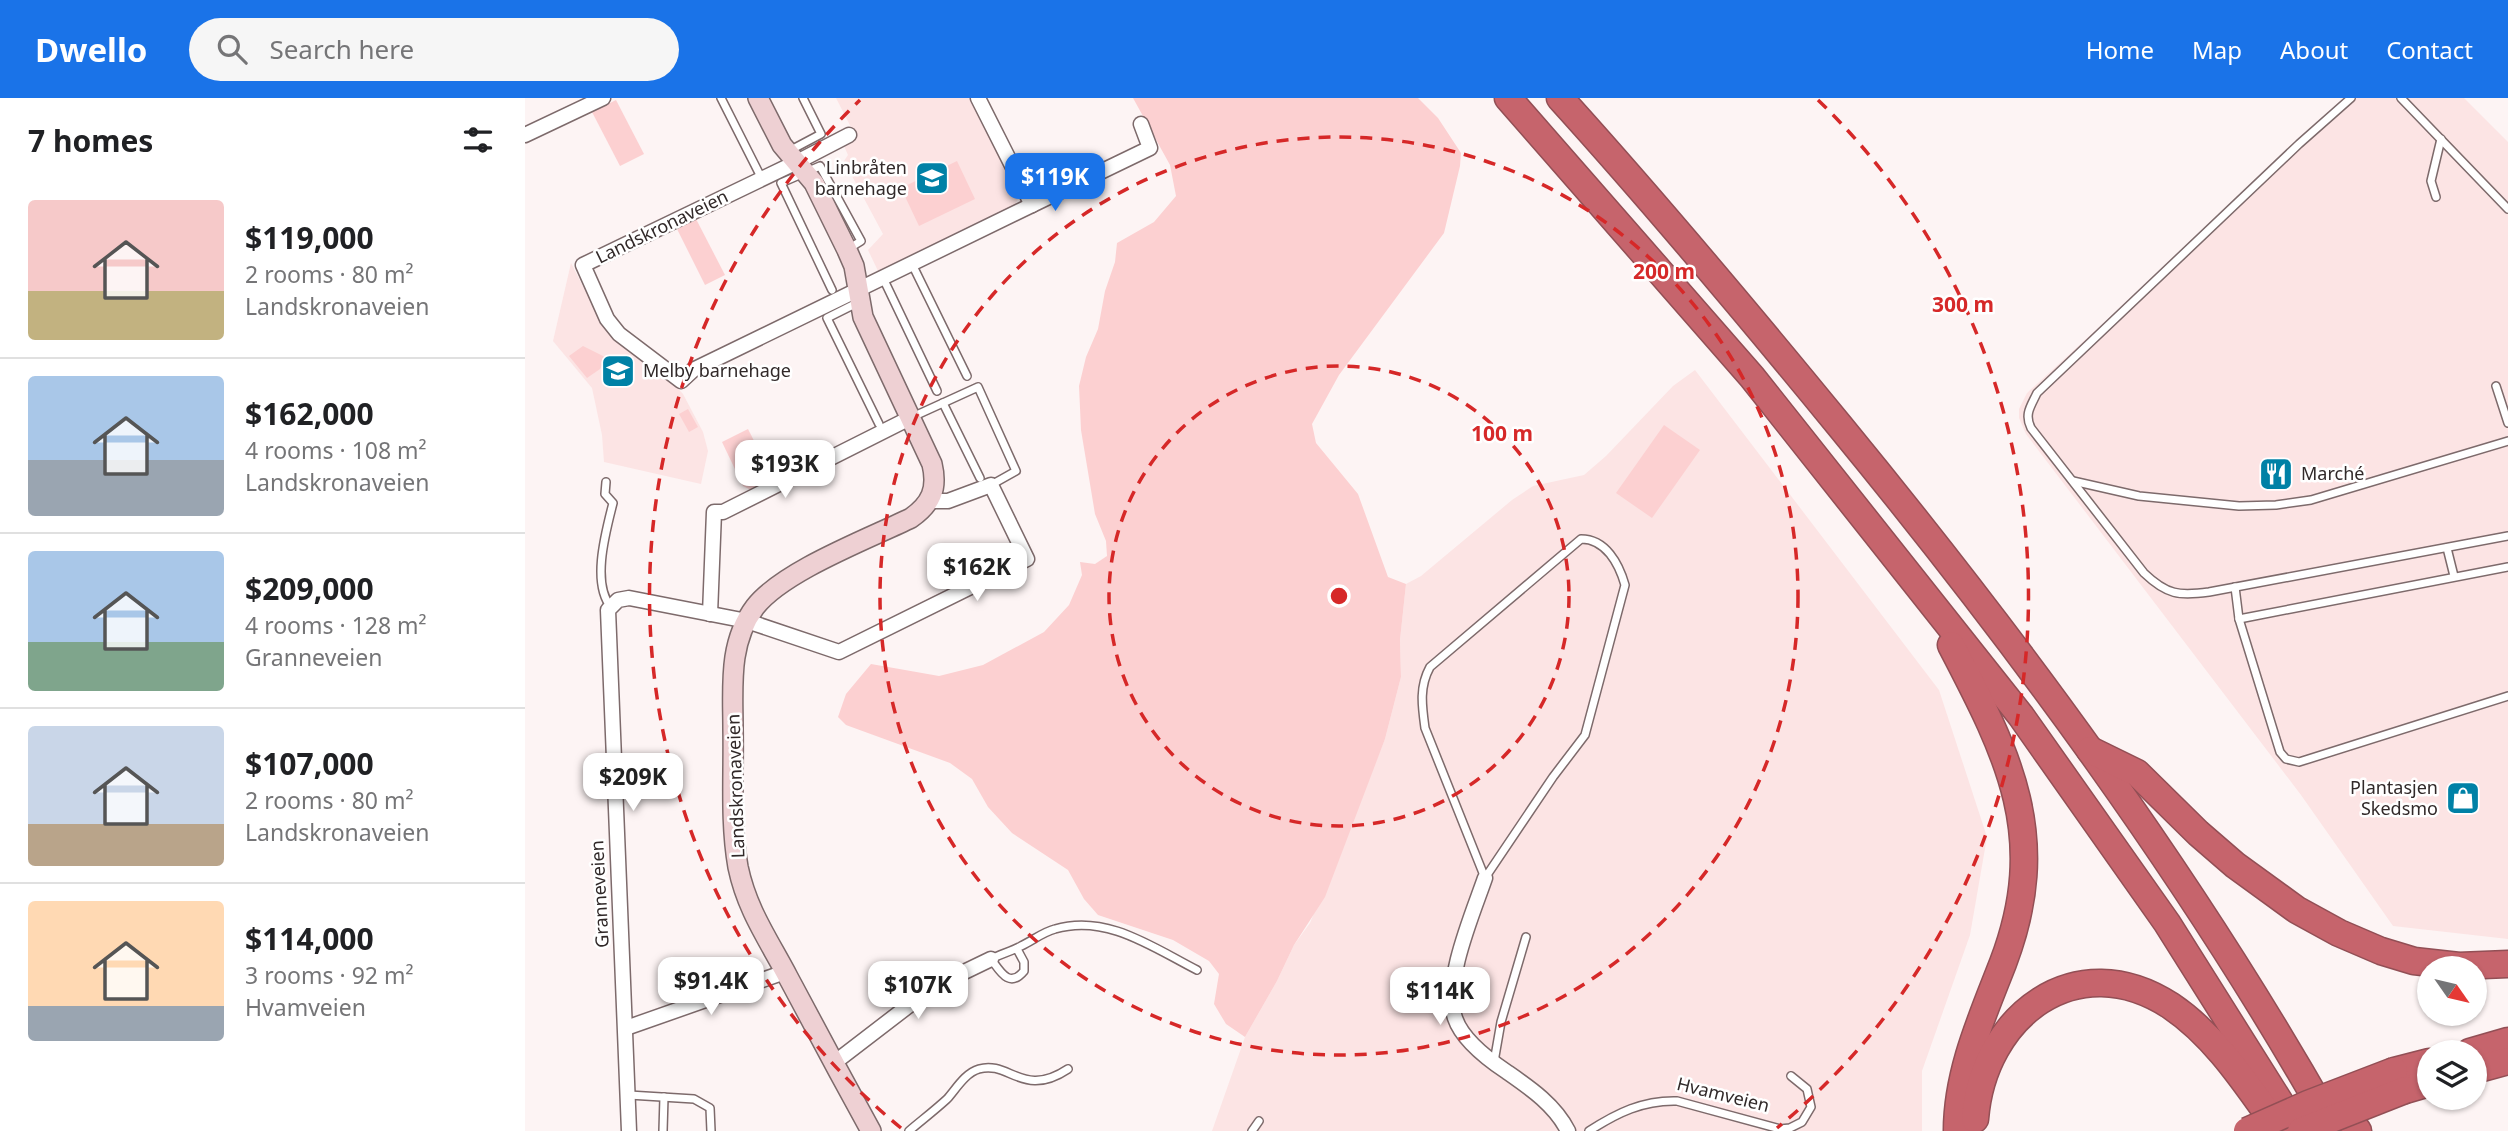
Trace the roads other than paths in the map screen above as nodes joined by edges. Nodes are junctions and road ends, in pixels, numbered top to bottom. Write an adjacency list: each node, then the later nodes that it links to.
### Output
1 (603, 98): 11 (street)
2 (721, 98): 15 (lane)
3 (758, 98): 14 (street)
4 (803, 98): 14 (lane)
5 (978, 98): 17 (street)
6 (1509, 98): 39 (highway)
7 (1560, 98): 46 (highway)
8 (2351, 98): 31 (lane)
9 (2401, 98): 13 (lane)
10 (1141, 124): 17 (street, Landskronaveien)
11 (525, 135)
12 (849, 135): 14 (street, Landskronaveien)
13 (2441, 139): 16 (lane); 18 (lane)
14 (797, 162): 15 (street, Landskronaveien); 21 (lane); 22 (street)
15 (762, 179): 22 (street, Landskronaveien)
16 (2436, 197)
17 (1032, 205): 19 (street, Landskronaveien)
18 (2508, 209)
19 (912, 263): 20 (street, Landskronaveien); 23 (lane)
20 (883, 278): 22 (street, Landskronaveien); 25 (lane)
21 (832, 290)
22 (858, 295): 27 (street); 29 (lane)
23 (967, 376)
24 (2496, 386): 28 (lane)
25 (937, 391)
26 (943, 403): 27 (lane); 33 (lane); 33 (lane)
27 (910, 418): 34 (street); 42 (street)
28 (2508, 423)
29 (879, 424)
30 (2508, 441): 31 (lane)
31 (2073, 481): 40 (lane)
32 (606, 482): 41 (lane)
33 (985, 482): 34 (street, Landskronaveien); 44 (street)
34 (930, 501): 44 (street, Landskronaveien)
35 (2508, 536): 36 (lane)
36 (2447, 548): 38 (lane); 40 (lane)
37 (2508, 567): 38 (lane)
38 (2454, 576): 43 (lane)
39 (1921, 587): 76 (highway); 80 (highway)
40 (2235, 587): 43 (lane)
41 (611, 607): 42 (street); 54 (street, Granneveien)
42 (710, 614): 44 (street)
43 (2239, 619): 45 (lane)
44 (747, 621): 53 (street, Landskronaveien)
45 (2508, 696)
46 (2089, 750): 51 (highway); 55 (highway)
47 (1485, 878): 47 (lane); 60 (street)
48 (1526, 937): 60 (lane)
49 (1017, 948): 50 (lane); 50 (lane); 52 (lane)
50 (991, 959): 59 (street)
51 (2508, 964)
52 (1197, 970)
53 (785, 972): 54 (street); 59 (street, Landskronaveien)
54 (626, 1028): 65 (street, Granneveien)
55 (2282, 1038): 81 (highway); 82 (highway)
56 (2508, 1041): 57 (highway)
57 (2487, 1047)
58 (2508, 1061): 61 (highway)
59 (834, 1063): 71 (street, Landskronaveien)
60 (1494, 1063): 74 (street)
61 (2487, 1067)
62 (1068, 1069): 72 (lane)
63 (1791, 1076): 75 (lane, Hvamveien)
64 (2409, 1082): 78 (highway, bridge); 80 (highway, bridge)
65 (629, 1095): 66 (lane); 68 (street, Granneveien)
66 (664, 1097): 69 (lane); 70 (lane)
67 (1259, 1121): 73 (lane)
68 (629, 1131)
69 (663, 1131)
70 (711, 1131)
71 (871, 1131)
72 (909, 1131)
73 (1252, 1131)
74 (1568, 1131)
75 (1589, 1131)
76 (1957, 1131)
77 (1975, 1131): 79 (highway)
78 (2247, 1131)
79 (2280, 1131)
80 (2299, 1131)
81 (2335, 1131)
82 (2358, 1131)

